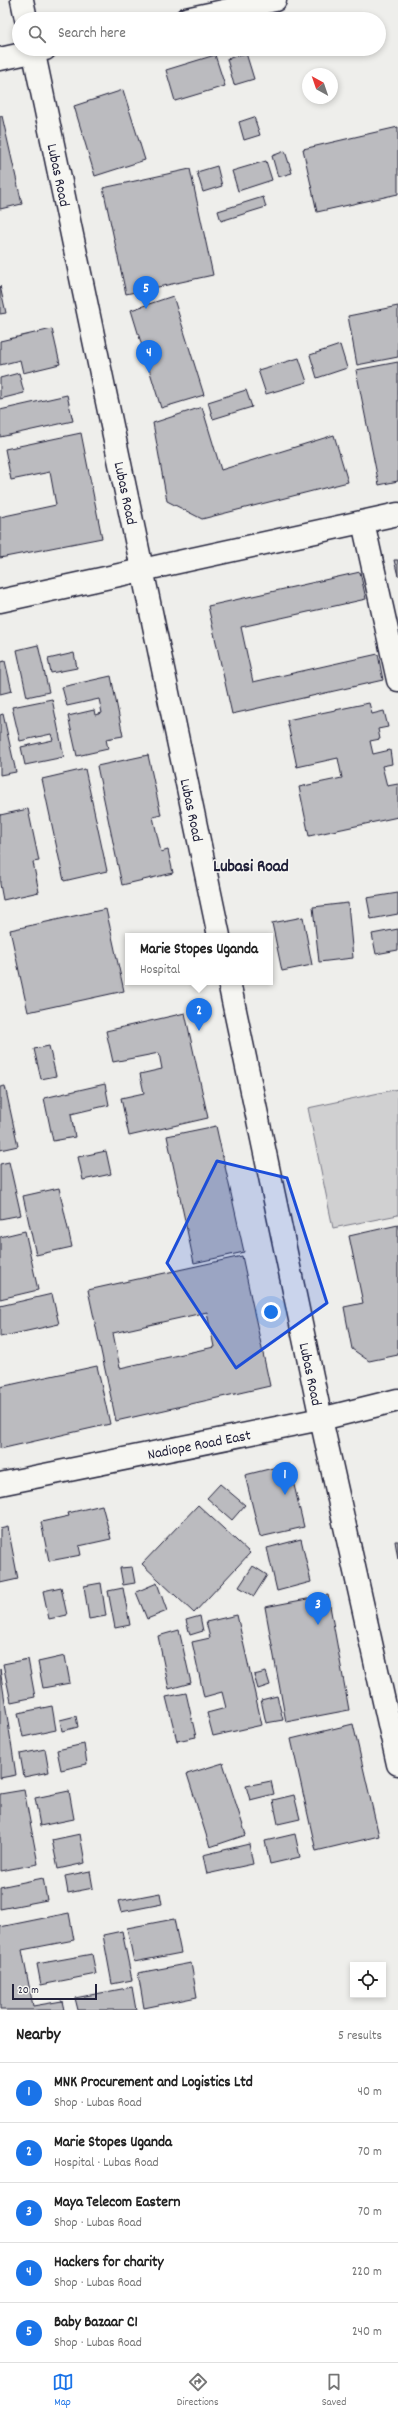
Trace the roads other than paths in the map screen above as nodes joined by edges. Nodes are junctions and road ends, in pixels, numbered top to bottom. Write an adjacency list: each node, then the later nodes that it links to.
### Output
1 (22, 0): 4 (street)
2 (275, 0): 3 (street)
3 (253, 2): 5 (street)
4 (25, 12)
5 (214, 12)
6 (12, 56): 8 (street)
7 (38, 56): 11 (street, Lubas Road)
8 (0, 59)
9 (398, 514): 10 (street)
10 (363, 522): 11 (street); 13 (street)
11 (142, 570): 12 (street); 14 (street, Lubas Road)
12 (0, 601)
13 (398, 680)
14 (218, 933)
15 (230, 985): 17 (street, Lubas Road)
16 (398, 1400): 17 (street, Nadiope Road East)
17 (321, 1419): 18 (street, Nadiope Road East); 19 (street, Lubas Road)
18 (0, 1484)
19 (398, 1764)

